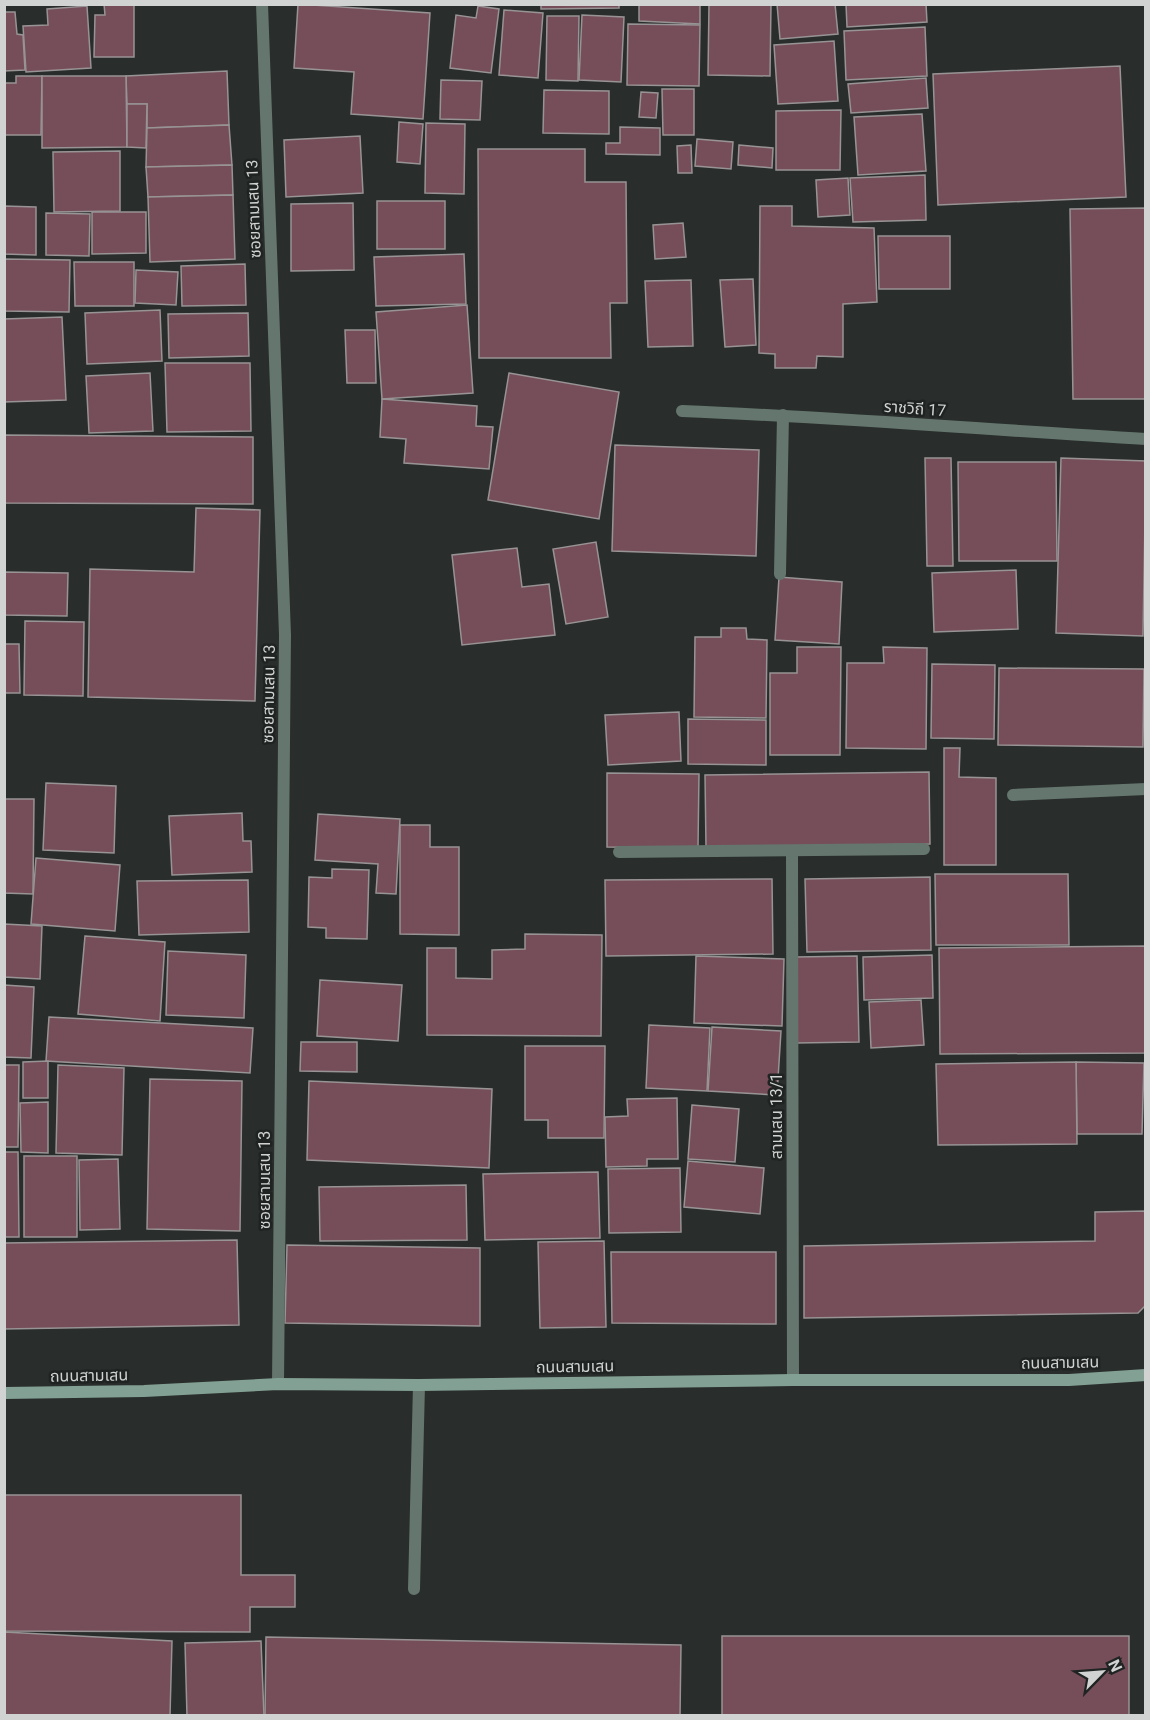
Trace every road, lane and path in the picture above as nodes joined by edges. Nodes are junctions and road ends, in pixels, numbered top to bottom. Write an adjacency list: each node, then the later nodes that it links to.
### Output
1 (262, 4): 13 (street, ซอยสามเสน 13)
2 (682, 411): 3 (street, ราชวิถี 17)
3 (783, 415): 4 (street, ราชวิถี 17); 5 (street)
4 (1146, 439)
5 (780, 574)
6 (1146, 789): 7 (street)
7 (1013, 795)
8 (924, 849): 9 (street)
9 (792, 851): 10 (street); 12 (street, สามเสน 13/1)
10 (619, 852)
11 (1146, 1375): 12 (main road, ถนนสามเสน)
12 (793, 1380): 14 (main road, ถนนสามเสน)
13 (278, 1384): 14 (main road, ถนนสามเสน); 15 (main road, ถนนสามเสน)
14 (419, 1385): 16 (street)
15 (4, 1393)
16 (414, 1589)

